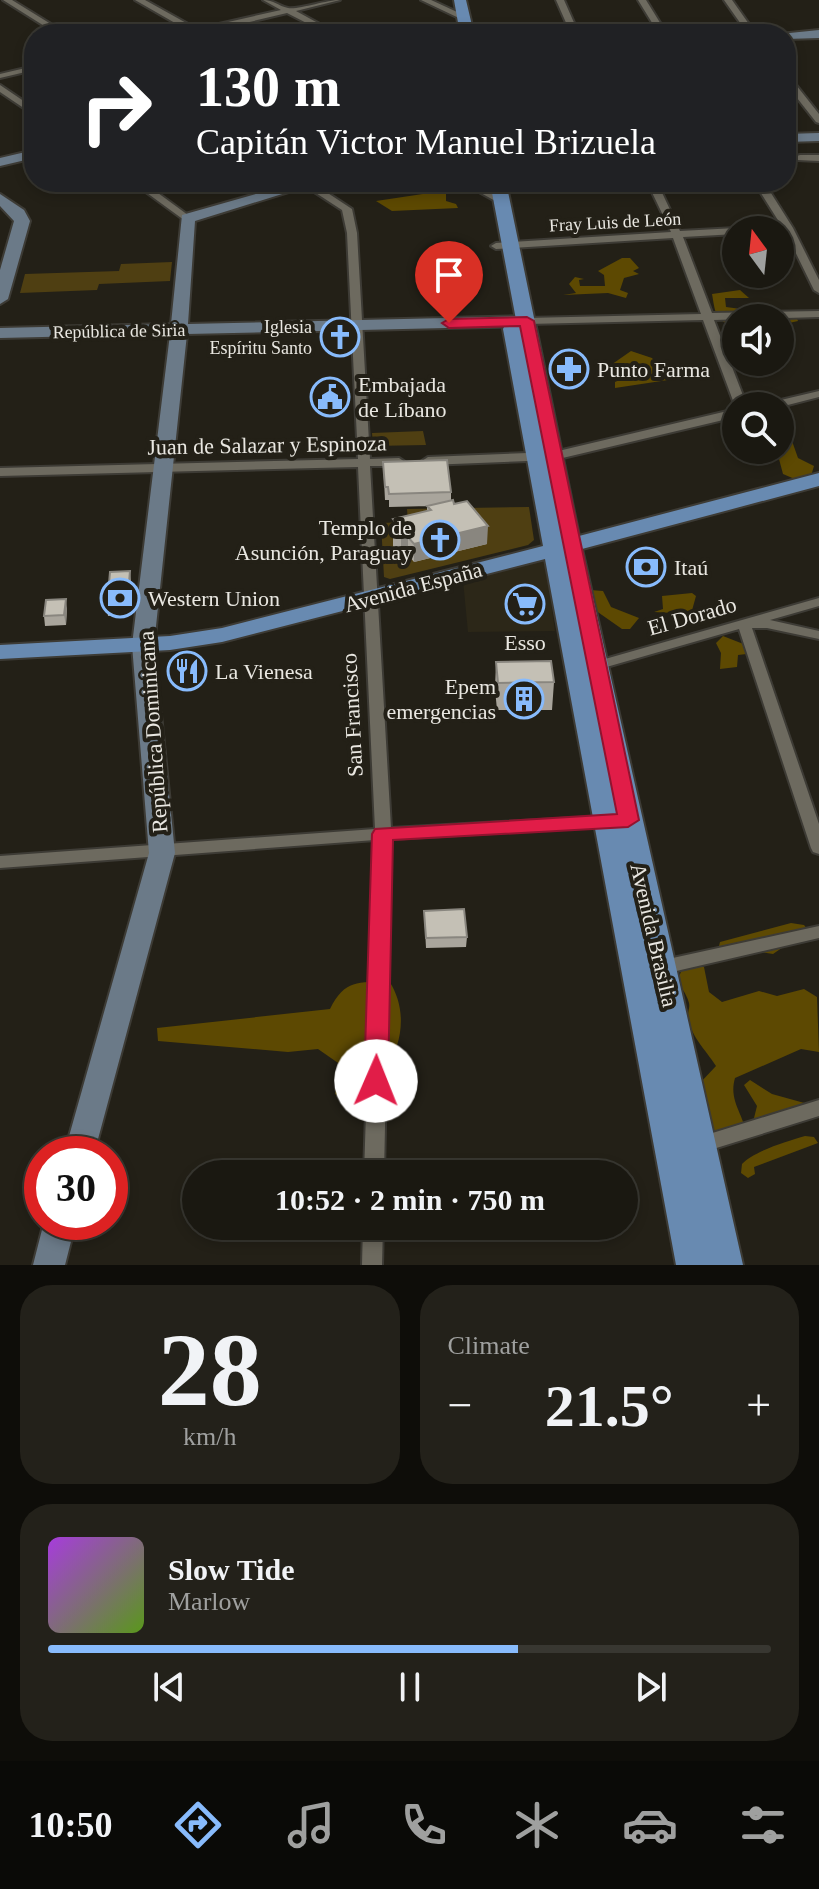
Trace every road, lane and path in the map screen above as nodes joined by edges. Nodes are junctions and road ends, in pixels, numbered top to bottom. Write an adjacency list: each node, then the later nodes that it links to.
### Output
1 (25, 0): 9 (street)
2 (139, 0): 14 (street)
3 (267, 0): 12 (street)
4 (336, 0): 12 (street)
5 (425, 0): 11 (street)
6 (560, 0): 17 (street)
7 (642, 0): 18 (street)
8 (728, 0): 19 (street)
9 (10, 1): 10 (street); 13 (street)
10 (0, 5)
11 (456, 7)
12 (288, 11): 15 (street); 16 (street)
13 (47, 24)
14 (179, 24)
15 (232, 24)
16 (314, 24)
17 (571, 24)
18 (657, 24)
19 (745, 24)
20 (819, 34): 21 (street)
21 (796, 35)
22 (24, 70): 23 (street)
23 (0, 76)
24 (0, 88): 26 (street)
25 (796, 91): 27 (street)
26 (24, 105)
27 (819, 120)
28 (819, 137): 29 (street)
29 (796, 138)
30 (24, 156): 33 (street)
31 (800, 158): 32 (street)
32 (819, 158)
33 (0, 162)
34 (151, 192): 42 (street)
35 (277, 192): 42 (street)
36 (320, 192): 52 (street, San Francisco)
37 (492, 192): 46 (main road, Avenida Brasilia)
38 (657, 192): 44 (street)
39 (765, 192): 41 (street)
40 (0, 199): 48 (street)
41 (780, 216)
42 (187, 218): 53 (street, República Dominicana)
43 (722, 232): 44 (street, Fray Luis de León)
44 (677, 235): 46 (street, Fray Luis de León); 50 (street)
45 (794, 240): 47 (street)
46 (503, 245): 51 (main road, Avenida Brasilia)
47 (819, 290)
48 (0, 299)
49 (819, 314): 50 (street)
50 (706, 317): 51 (street); 55 (street)
51 (518, 322): 52 (street, República de Siria); 59 (main road, Avenida Brasilia)
52 (356, 325): 53 (street, República de Siria); 60 (street, San Francisco)
53 (179, 329): 54 (street, República de Siria); 61 (street, República Dominicana)
54 (0, 333)
55 (735, 392)
56 (819, 394): 57 (street)
57 (794, 400)
58 (722, 416): 59 (street, Juan de Salazar y Espinoza)
59 (545, 457): 60 (street, Juan de Salazar y Espinoza); 64 (main road, Avenida Brasilia)
60 (363, 463): 61 (street, Juan de Salazar y Espinoza); 65 (street, San Francisco)
61 (161, 468): 62 (street, Juan de Salazar y Espinoza); 69 (street, República Dominicana)
62 (0, 472)
63 (819, 479): 64 (main road, Avenida España)
64 (561, 547): 65 (main road, Avenida España); 71 (main road, Avenida Brasilia)
65 (370, 599): 69 (main road, Avenida España); 73 (street, San Francisco)
66 (819, 602): 67 (street, El Dorado)
67 (744, 624): 68 (street); 71 (street, El Dorado); 74 (street)
68 (819, 635)
69 (143, 645): 70 (main road, Avenida España); 75 (street, República Dominicana)
70 (0, 652)
71 (587, 668): 72 (main road, Avenida Brasilia)
72 (617, 821): 73 (street); 78 (main road, Avenida Brasilia)
73 (383, 834): 75 (street); 82 (street, San Francisco)
74 (819, 848)
75 (162, 853): 76 (street); 80 (street, República Dominicana)
76 (0, 862)
77 (819, 932): 78 (street)
78 (650, 970): 81 (main road, Avenida Brasilia)
79 (819, 1108): 81 (street)
80 (84, 1136)
81 (686, 1150): 87 (main road, Avenida Brasilia); 88 (main road, Avenida Brasilia)
82 (374, 1160)
83 (55, 1240): 85 (street)
84 (373, 1240): 86 (street)
85 (49, 1265)
86 (372, 1265)
87 (694, 1265)
88 (725, 1265)

